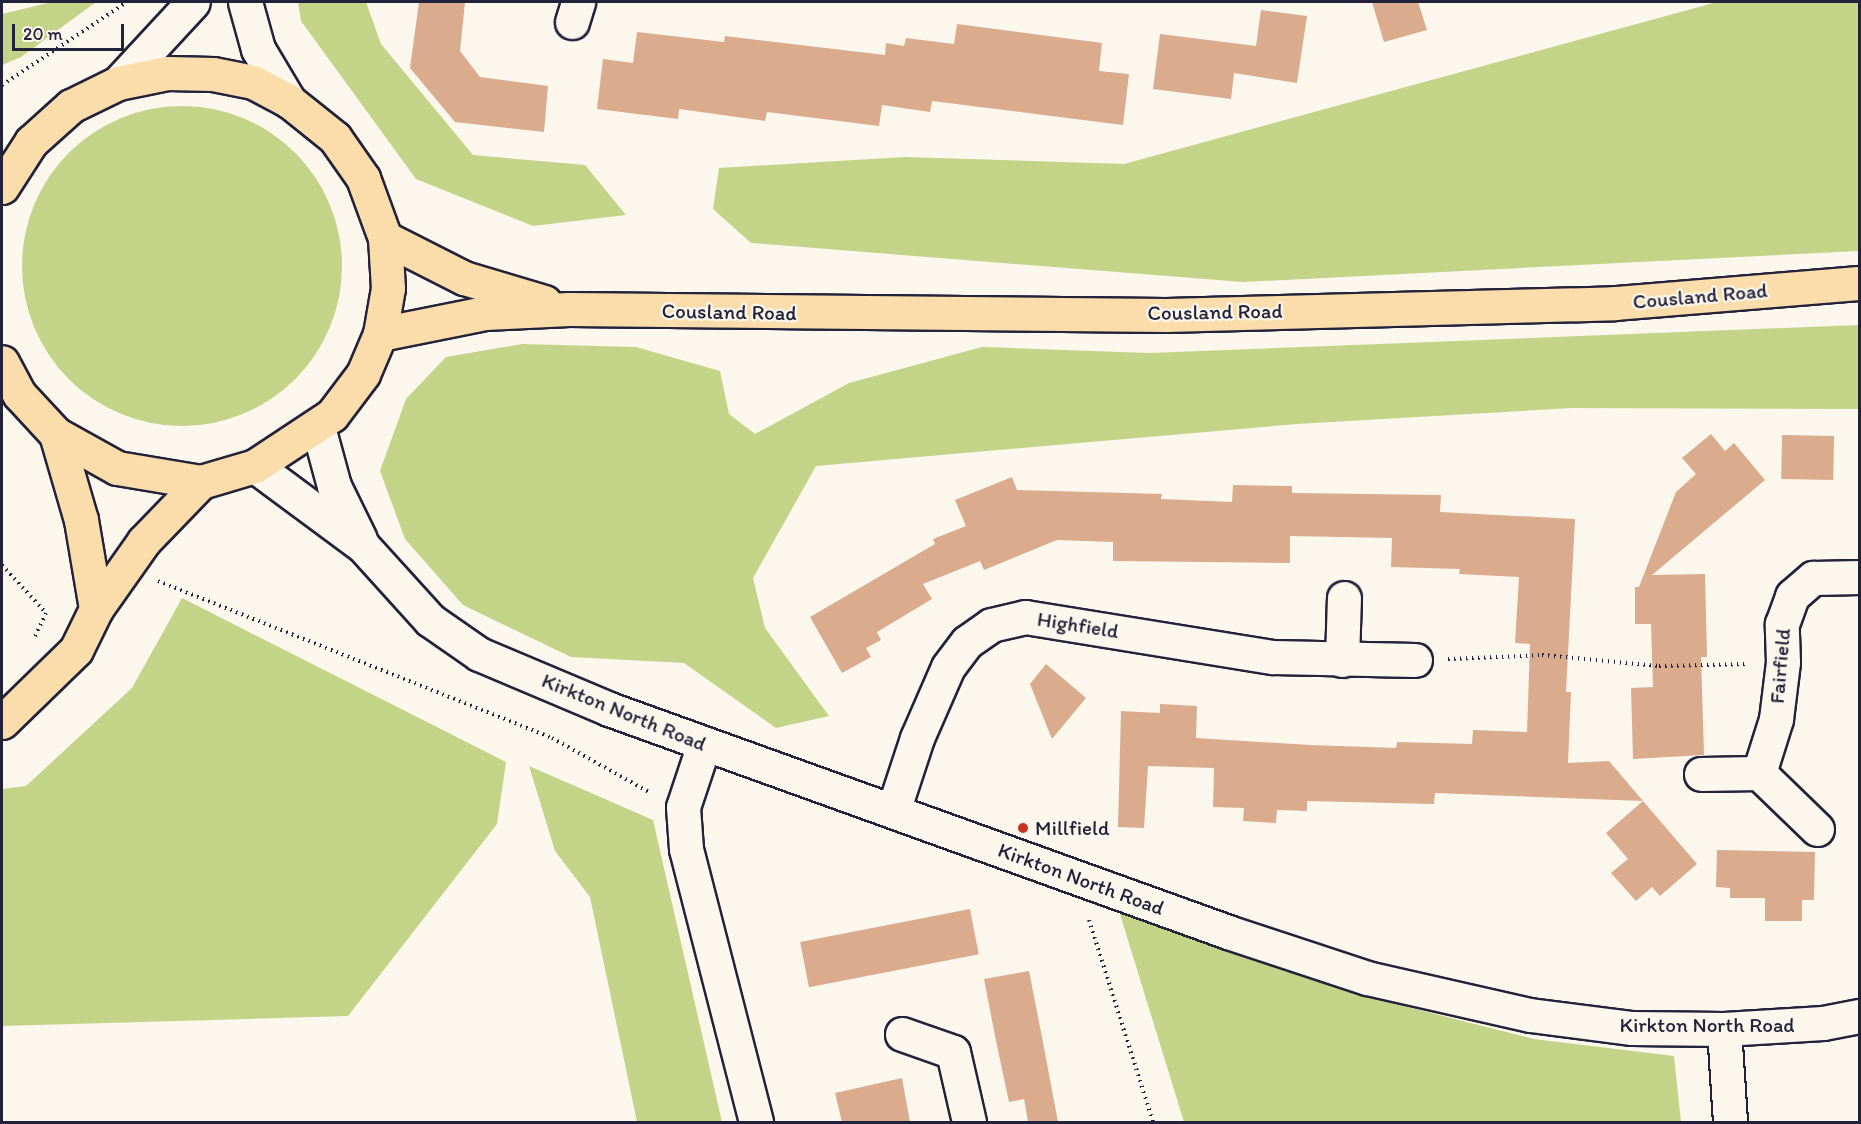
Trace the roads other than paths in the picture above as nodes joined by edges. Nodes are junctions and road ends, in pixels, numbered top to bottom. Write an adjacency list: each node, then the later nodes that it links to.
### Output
1 (193, 2): 3 (street)
2 (245, 2): 4 (street)
3 (118, 83): 4 (main road); 5 (main road)
4 (288, 101): 8 (main road)
5 (31, 142): 6 (street); 7 (main road)
6 (2, 158)
7 (2, 187)
8 (385, 238): 10 (main road, Cousland Road); 11 (main road)
9 (1860, 283): 10 (main road, Cousland Road)
10 (569, 309): 11 (main road, Cousland Road)
11 (380, 334): 13 (main road)
12 (2, 362): 14 (main road)
13 (318, 427): 15 (main road); 17 (street, Kirkton North Road)
14 (56, 434): 16 (main road); 20 (main road)
15 (255, 466): 16 (main road); 17 (street, Kirkton North Road)
16 (201, 482): 20 (main road)
17 (363, 546): 24 (street, Kirkton North Road)
18 (1860, 577): 25 (street, Fairfield)
19 (1344, 598): 21 (street)
20 (96, 609): 23 (main road)
21 (1342, 660): 22 (street, Highfield); 27 (street, Highfield)
22 (1415, 660)
23 (2, 722)
24 (704, 744): 27 (street, Kirkton North Road); 32 (street)
25 (1759, 773): 26 (street); 28 (street)
26 (1701, 774)
27 (893, 811): 30 (street, Kirkton North Road)
28 (1817, 829)
29 (1860, 1016): 30 (street, Kirkton North Road)
30 (1724, 1029): 34 (street)
31 (902, 1034): 33 (street)
32 (756, 1122)
33 (969, 1122)
34 (1730, 1122)

